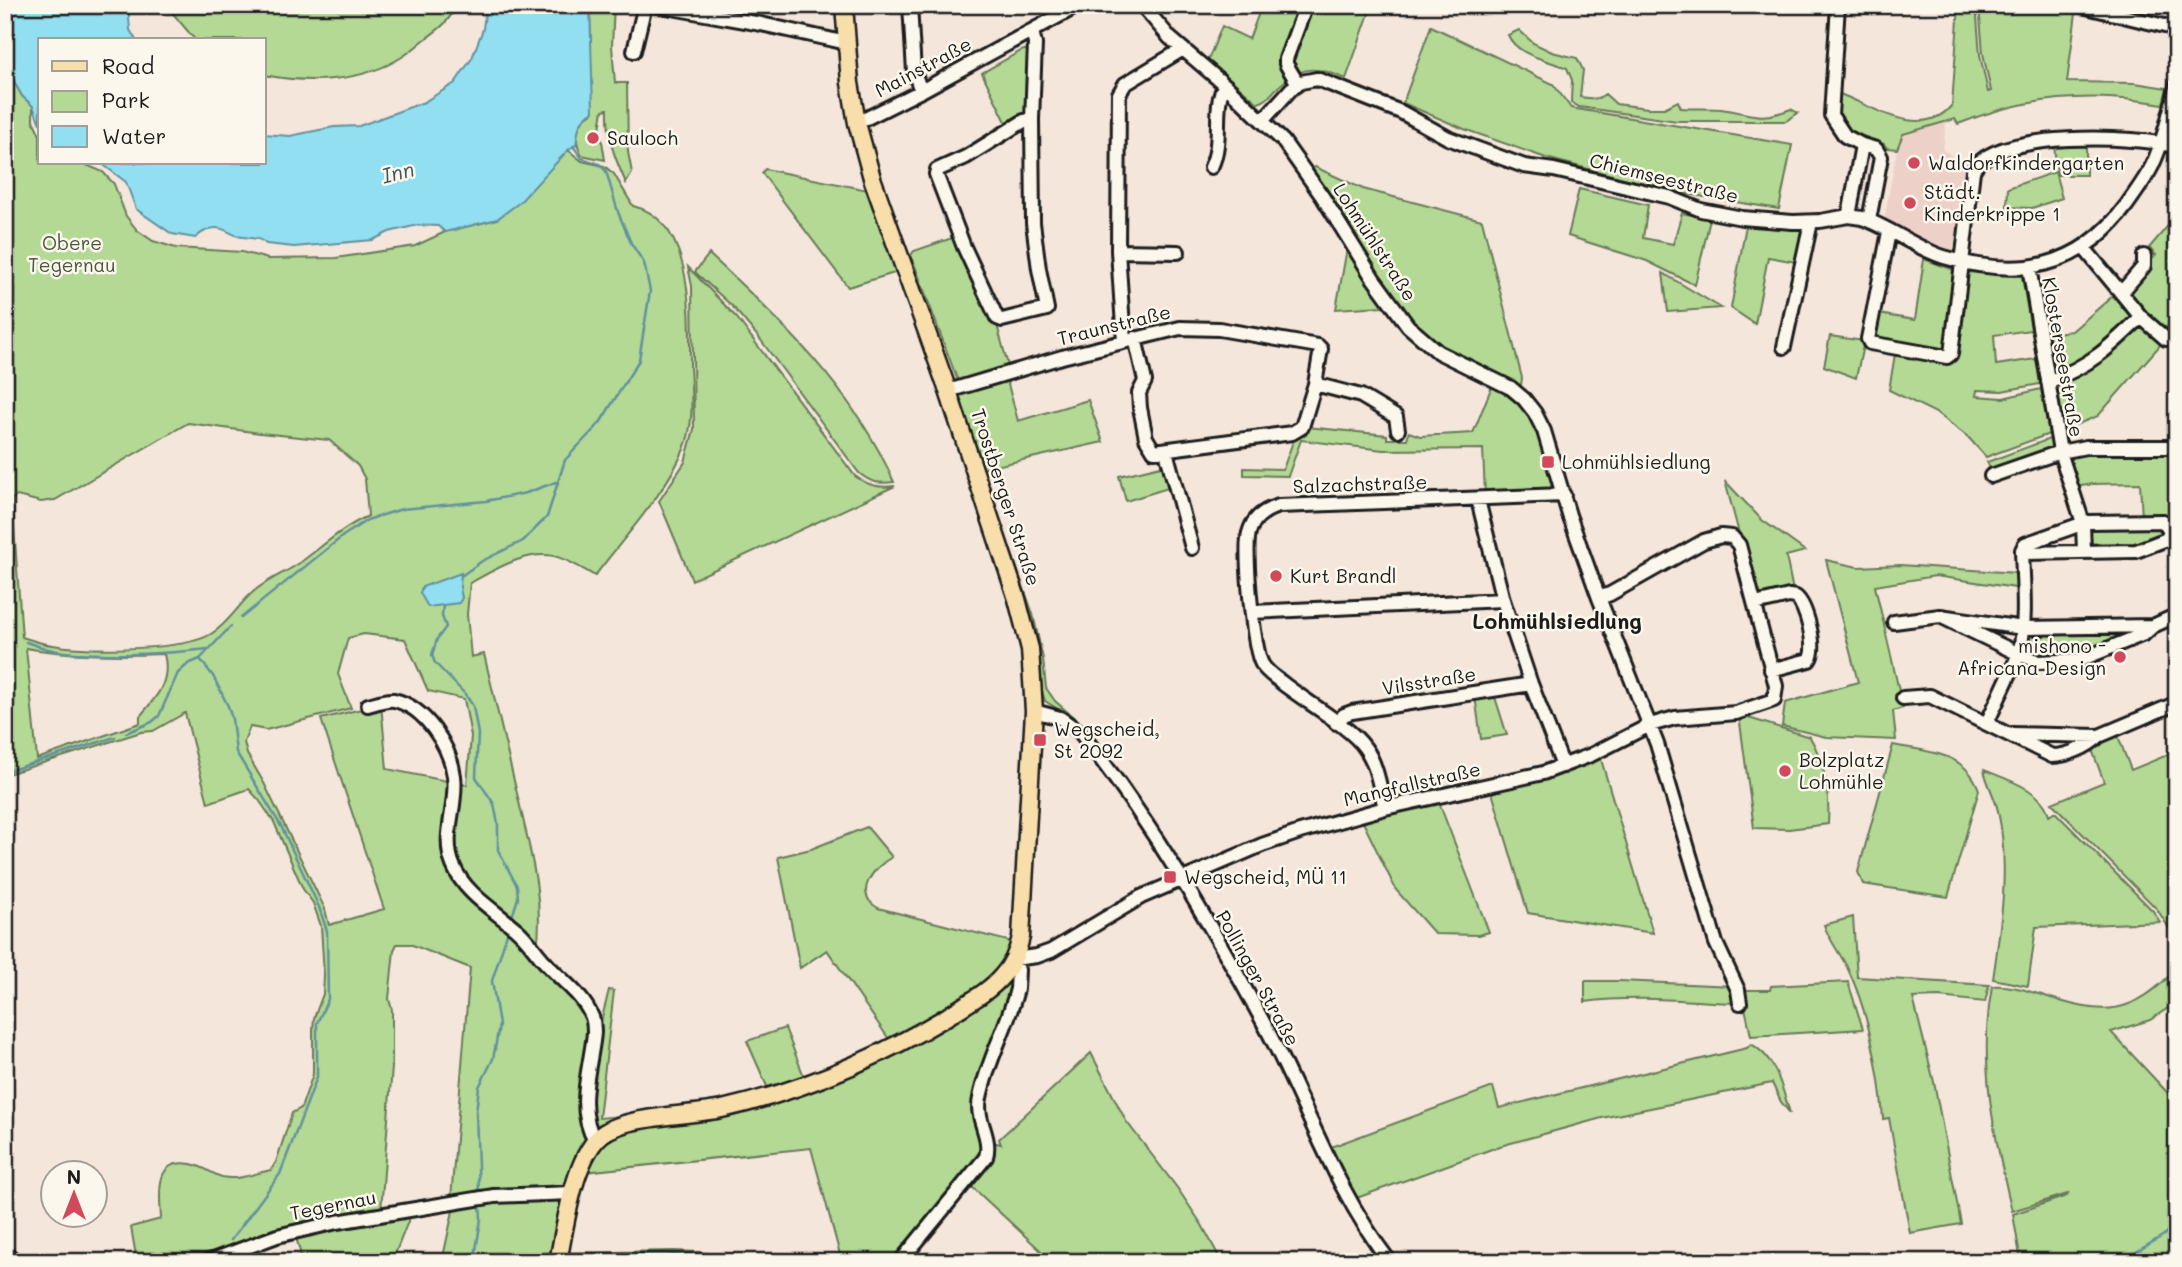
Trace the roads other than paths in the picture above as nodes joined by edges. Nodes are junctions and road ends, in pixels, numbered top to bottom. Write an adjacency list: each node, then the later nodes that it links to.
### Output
1 (645, 5): 14 (street)
2 (656, 5): 12 (street)
3 (847, 5): 12 (main road, Trostberger Straße); 15 (main road, Trostberger Straße)
4 (910, 5): 19 (street)
5 (1079, 5): 11 (street, Mainstraße)
6 (1142, 5): 13 (street, Lohmühlstraße)
7 (1306, 5): 16 (street)
8 (1838, 5): 24 (street)
9 (2078, 5): 10 (street)
10 (2177, 30)
11 (1032, 31): 19 (street, Mainstraße); 20 (street)
12 (847, 43): 15 (main road, Trostberger Straße)
13 (1182, 49): 18 (street, Lohmühlstraße); 32 (street)
14 (634, 51)
15 (849, 62): 22 (main road, Trostberger Straße)
16 (1298, 84): 21 (street); 29 (street, Chiemseestraße)
17 (2177, 84): 23 (street, Chiemseestraße)
18 (1225, 85): 21 (street, Lohmühlstraße); 26 (street)
19 (921, 91): 22 (street, Mainstraße)
20 (1032, 120): 20 (street)
21 (1263, 120): 50 (street, Lohmühlstraße)
22 (857, 123): 44 (main road, Trostberger Straße)
23 (2161, 144): 25 (street); 31 (street, Chiemseestraße); 35 (street)
24 (1863, 145): 27 (street); 28 (street)
25 (2177, 147)
26 (1211, 167)
27 (1849, 216): 28 (street, Chiemseestraße); 29 (street, Chiemseestraße)
28 (1869, 220): 30 (street, Chiemseestraße)
29 (1811, 222): 41 (street)
30 (1889, 232): 35 (street, Chiemseestraße); 35 (street)
31 (2084, 248): 36 (street, Chiemseestraße); 37 (street)
32 (1118, 251): 33 (street); 40 (street)
33 (1178, 252)
34 (2144, 257): 37 (street)
35 (1961, 262): 36 (street, Chiemseestraße)
36 (2029, 267): 42 (street, Klosterseestraße)
37 (2121, 293): 38 (street)
38 (2141, 317): 39 (street); 42 (street)
39 (2165, 339)
40 (1129, 340): 43 (street, Traunstraße); 44 (street, Traunstraße); 47 (street)
41 (1784, 347)
42 (2048, 382): 48 (street, Klosterseestraße)
43 (1315, 384): 45 (street); 47 (street)
44 (948, 391): 78 (main road, Trostberger Straße)
45 (1398, 430)
46 (2177, 447): 48 (street)
47 (1166, 451): 54 (street)
48 (2060, 452): 49 (street); 52 (street, Klosterseestraße)
49 (1991, 476)
50 (1564, 495): 51 (street, Salzachstraße); 58 (street)
51 (1478, 500): 59 (street); 61 (street, Salzachstraße)
52 (2083, 523): 53 (street); 55 (street, Klosterseestraße); 55 (street)
53 (2041, 538): 56 (street); 57 (street)
54 (1192, 548)
55 (2084, 552): 57 (street)
56 (2022, 553): 57 (street); 68 (street)
57 (2044, 553)
58 (1599, 598): 60 (street); 75 (street)
59 (1503, 600): 61 (street); 73 (street)
60 (1755, 604): 72 (street); 72 (street)
61 (1252, 612): 80 (street, Salzachstraße)
62 (2177, 615): 67 (street)
63 (1940, 616): 64 (street); 65 (street); 69 (street)
64 (1894, 622)
65 (1992, 624): 68 (street); 69 (street)
66 (2126, 626): 67 (street); 68 (street); 70 (street)
67 (2154, 626): 70 (street)
68 (2023, 628): 71 (street)
69 (1987, 639): 71 (street)
70 (2126, 642): 71 (street)
71 (2019, 654): 81 (street)
72 (1771, 670): 79 (street)
73 (1531, 684): 80 (street, Vilsstraße); 89 (street)
74 (1903, 698): 81 (street)
75 (1640, 704): 79 (street); 82 (street)
76 (2177, 704): 86 (street)
77 (368, 705): 94 (street)
78 (1034, 711): 91 (street, Pollinger Straße); 92 (main road, Trostberger Straße)
79 (1675, 718): 82 (street)
80 (1336, 723): 90 (street, Salzachstraße)
81 (1987, 723): 83 (street)
82 (1650, 726): 89 (street, Mangfallstraße); 93 (street)
83 (2000, 730): 84 (street); 87 (street)
84 (2042, 736): 85 (street); 87 (street)
85 (2070, 736): 86 (street); 88 (street)
86 (2099, 736): 88 (street)
87 (2038, 750): 88 (street)
88 (2071, 752)
89 (1563, 766): 90 (street, Mangfallstraße)
90 (1385, 808): 91 (street, Mangfallstraße)
91 (1182, 880): 92 (street, Mangfallstraße); 101 (street, Pollinger Straße)
92 (1014, 959): 94 (main road, Trostberger Straße); 100 (street, Trostberger Straße)
93 (1740, 1003)
94 (595, 1141): 95 (main road)
95 (572, 1193): 98 (street, Tegernau); 99 (main road)
96 (5, 1253): 97 (street)
97 (17, 1262)
98 (207, 1262)
99 (558, 1262)
100 (900, 1262)
101 (1390, 1262)

